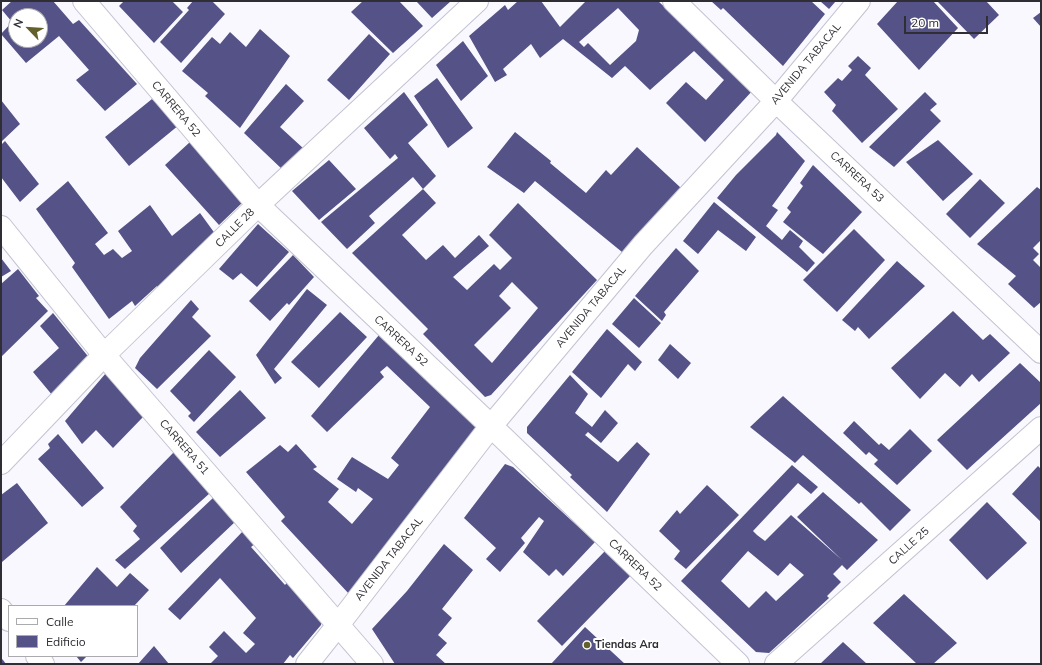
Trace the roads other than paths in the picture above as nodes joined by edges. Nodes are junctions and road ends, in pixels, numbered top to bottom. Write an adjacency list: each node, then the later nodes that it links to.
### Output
1 (84, 1): 6 (street, CARRERA 52)
2 (477, 1): 6 (street, CALLE 28)
3 (674, 1): 5 (street, CARRERA 53)
4 (859, 1): 5 (street, AVENIDA TABACAL)
5 (776, 101): 8 (street, CARRERA 53); 10 (street, AVENIDA TABACAL)
6 (258, 205): 9 (street, CALLE 28); 10 (street, CARRERA 52)
7 (1, 227): 9 (street, CARRERA 51)
8 (1041, 352)
9 (104, 355): 12 (street, CALLE 28); 15 (street, CARRERA 51)
10 (491, 426): 15 (street, AVENIDA TABACAL); 18 (street, CARRERA 52)
11 (1041, 428): 19 (street, CALLE 25)
12 (1, 463)
13 (1, 610): 14 (street)
14 (8, 619)
15 (338, 625): 16 (street, AVENIDA TABACAL); 17 (street, CARRERA 51)
16 (307, 664)
17 (372, 664)
18 (738, 664)
19 (776, 664)

